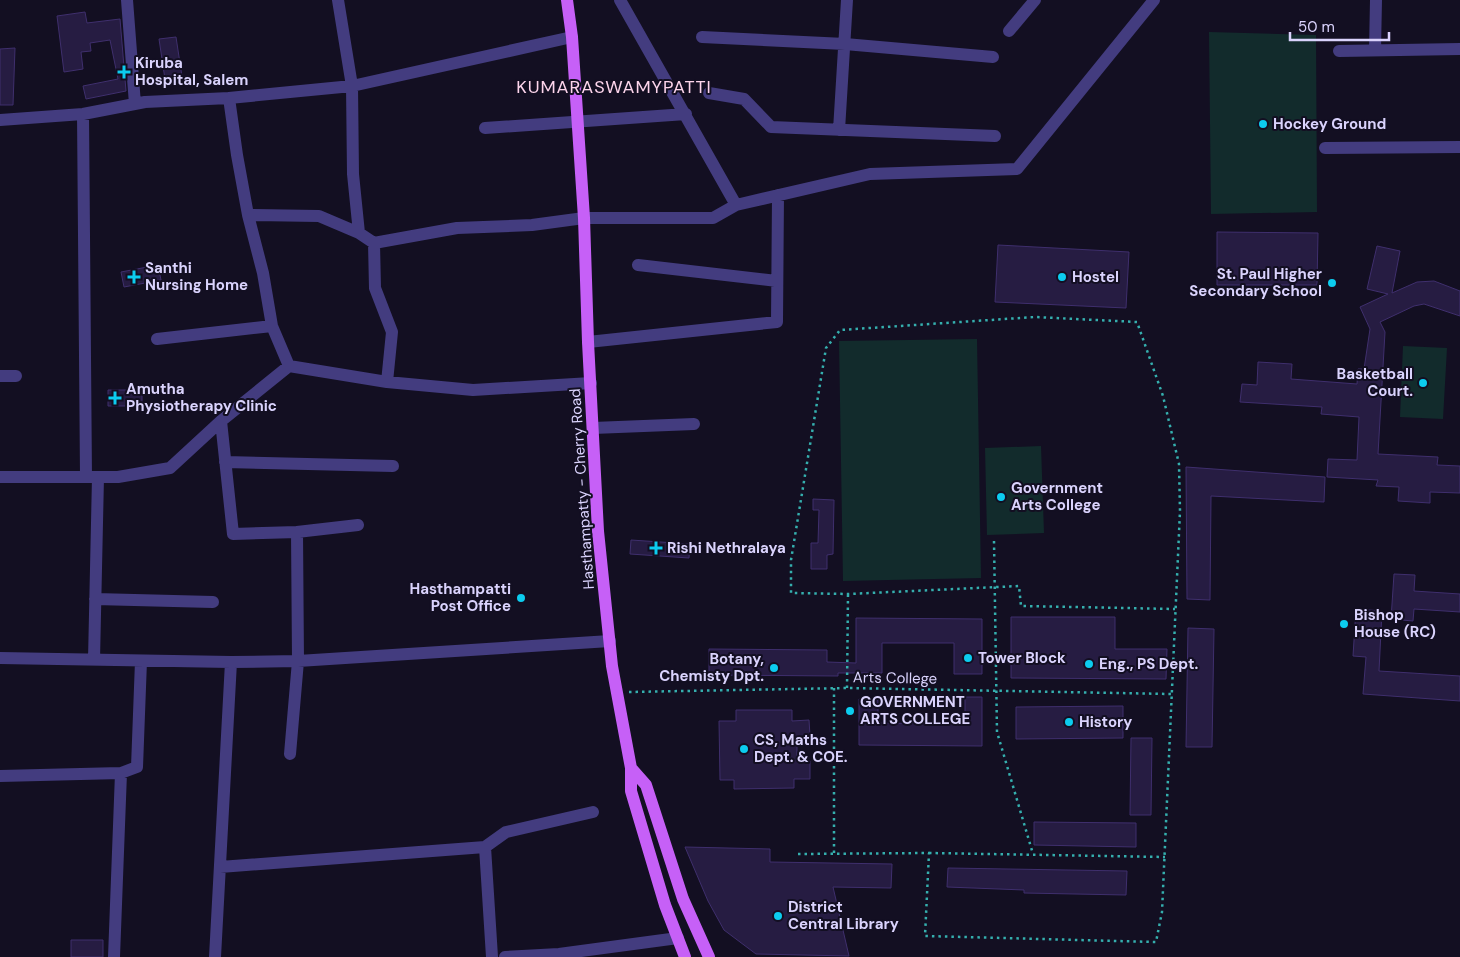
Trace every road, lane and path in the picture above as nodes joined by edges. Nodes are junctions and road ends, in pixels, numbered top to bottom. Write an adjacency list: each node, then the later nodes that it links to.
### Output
1 (127, 0): 20 (street)
2 (338, 0): 17 (street)
3 (567, 0): 10 (main road, Hasthampatty - Cherry Road)
4 (620, 0): 22 (street)
5 (847, 0): 12 (street)
6 (1035, 0): 9 (street)
7 (1154, 0): 30 (street)
8 (1376, 0): 14 (street)
9 (1009, 31)
10 (572, 37): 17 (street); 24 (main road, Hasthampatty - Cherry Road)
11 (702, 37): 12 (street)
12 (845, 44): 16 (street); 26 (street)
13 (1460, 49): 14 (street)
14 (1375, 50): 15 (street)
15 (1339, 51)
16 (993, 56)
17 (352, 86): 19 (street); 34 (street)
18 (709, 93): 26 (street)
19 (229, 98): 20 (street); 32 (street)
20 (135, 104): 21 (street)
21 (83, 114): 23 (street); 52 (street)
22 (686, 114): 24 (street); 31 (street)
23 (0, 120)
24 (578, 121): 25 (street); 33 (main road, Hasthampatty - Cherry Road)
25 (485, 128)
26 (840, 130): 27 (street)
27 (995, 136)
28 (1324, 148): 29 (street)
29 (1460, 148)
30 (778, 195): 31 (street); 37 (street)
31 (736, 205): 33 (street)
32 (248, 215): 34 (street); 38 (street)
33 (584, 218): 35 (street); 40 (main road, Hasthampatty - Cherry Road)
34 (359, 233): 35 (street)
35 (374, 243): 44 (street)
36 (638, 265): 37 (street)
37 (778, 281): 40 (street)
38 (272, 326): 39 (street); 41 (street)
39 (157, 340)
40 (588, 342): 45 (main road, Hasthampatty - Cherry Road)
41 (289, 366): 44 (street); 46 (street)
42 (0, 376): 43 (street)
43 (16, 376)
44 (387, 382): 45 (street)
45 (591, 383): 48 (main road, Hasthampatty - Cherry Road)
46 (221, 421): 49 (street); 52 (street)
47 (694, 424): 48 (street)
48 (593, 428): 61 (main road, Hasthampatty - Cherry Road)
49 (225, 462): 50 (street); 54 (street)
50 (393, 466)
51 (0, 477): 52 (street)
52 (92, 477): 58 (street)
53 (358, 525): 54 (street)
54 (297, 532): 65 (street)
55 (994, 542): 56 (path)
56 (996, 588): 57 (path); 60 (path); 69 (path)
57 (848, 594): 60 (path); 68 (path)
58 (94, 599): 59 (street); 63 (street)
59 (213, 602)
60 (1175, 610): 71 (path)
61 (610, 642): 65 (street); 70 (main road, Hasthampatty - Cherry Road)
62 (0, 658): 63 (street)
63 (94, 660): 64 (street)
64 (142, 661): 66 (street); 74 (street)
65 (298, 661): 66 (street); 72 (street)
66 (231, 662): 83 (street)
67 (834, 688): 68 (path, Arts College); 70 (path, Arts College); 80 (path)
68 (847, 688): 69 (path, Arts College)
69 (998, 691): 71 (path, Arts College); 81 (path)
70 (618, 692): 73 (main road, Hasthampatty - Cherry Road)
71 (1172, 694): 82 (path)
72 (290, 754)
73 (630, 768): 84 (main road, Hasthampatty - Cherry Road); 90 (main road)
74 (121, 773): 75 (street); 85 (street)
75 (0, 776)
76 (593, 812): 77 (street)
77 (485, 846): 83 (street); 87 (street)
78 (929, 852): 80 (path); 81 (path); 82 (path)
79 (798, 854): 80 (path)
80 (834, 854)
81 (1033, 854): 82 (path)
82 (1165, 857)
83 (220, 867): 86 (street)
84 (678, 938): 88 (street); 89 (main road, Hasthampatty - Cherry Road)
85 (114, 957)
86 (215, 957)
87 (492, 957)
88 (505, 957)
89 (685, 957)
90 (709, 957)

